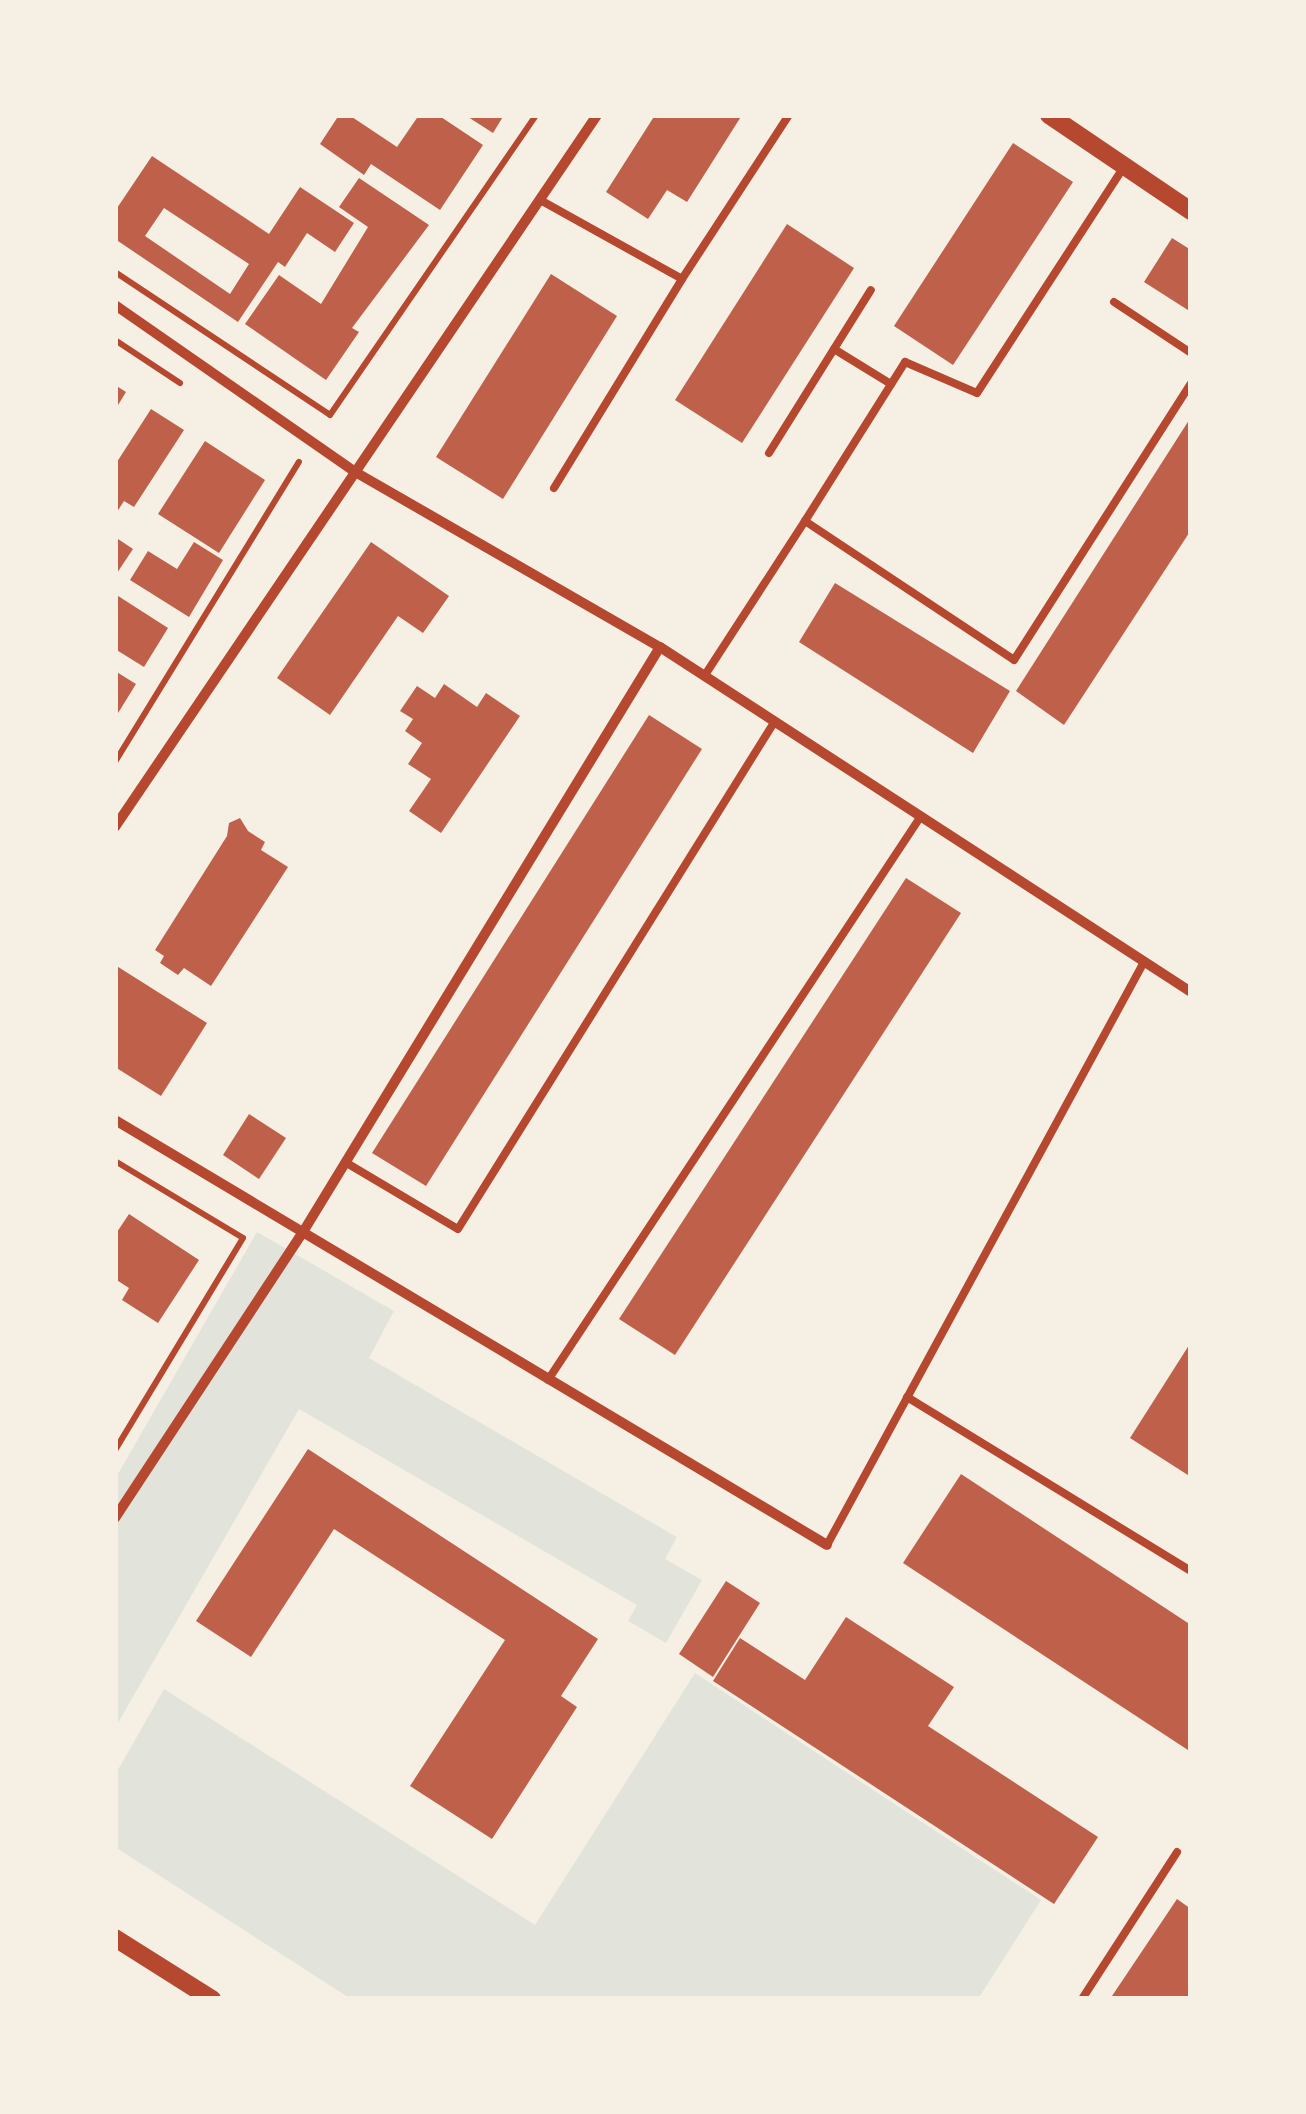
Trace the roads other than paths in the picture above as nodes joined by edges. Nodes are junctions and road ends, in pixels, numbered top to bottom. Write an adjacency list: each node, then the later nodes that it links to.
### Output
1 (597, 115): 5 (street)
2 (789, 115): 7 (lane)
3 (1050, 115): 4 (street)
4 (1125, 166): 6 (street); 14 (lane)
5 (542, 201): 7 (lane); 16 (street)
6 (1191, 210)
7 (682, 279): 17 (lane)
8 (871, 290): 11 (lane)
9 (1114, 302): 12 (lane)
10 (115, 305): 16 (street)
11 (834, 349): 14 (lane); 15 (lane)
12 (1191, 353)
13 (1191, 382): 18 (lane)
14 (891, 384): 18 (lane)
15 (769, 453)
16 (357, 473): 19 (street); 23 (street)
17 (554, 488)
18 (805, 522): 20 (lane)
19 (660, 646): 20 (street); 27 (street)
20 (705, 675): 21 (street)
21 (775, 721): 22 (street); 27 (lane)
22 (921, 816): 24 (street); 29 (lane)
23 (115, 827)
24 (1144, 962): 25 (street); 30 (lane)
25 (1191, 992)
26 (115, 1120): 28 (street)
27 (344, 1161): 28 (street)
28 (303, 1232): 29 (street); 31 (street)
29 (548, 1380): 32 (street)
30 (907, 1397): 32 (lane); 33 (lane)
31 (115, 1518)
32 (827, 1546)
33 (1191, 1571)
34 (1177, 1852): 37 (lane)
35 (115, 1938): 36 (street)
36 (212, 1999)
37 (1082, 1999)

